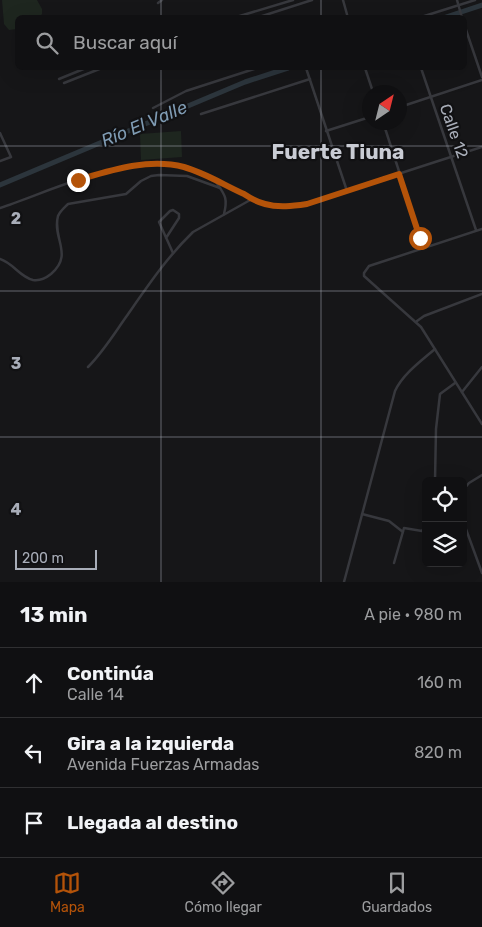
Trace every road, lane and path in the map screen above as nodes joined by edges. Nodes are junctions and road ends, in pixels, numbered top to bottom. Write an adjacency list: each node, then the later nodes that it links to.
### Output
1 (162, 0): 7 (street)
2 (293, 0): 9 (street)
3 (312, 0): 10 (street)
4 (343, 0): 11 (street)
5 (456, 0): 8 (street)
6 (475, 0): 8 (street)
7 (158, 3)
8 (458, 5): 12 (street); 13 (street)
9 (243, 15)
10 (265, 15)
11 (347, 15)
12 (427, 15)
13 (461, 15)
14 (467, 33): 21 (street)
15 (81, 70): 22 (street)
16 (97, 70): 24 (street)
17 (251, 70): 28 (street)
18 (306, 70): 23 (street)
19 (366, 70): 25 (street)
20 (422, 70): 26 (street, Calle 12)
21 (482, 78): 26 (street)
22 (59, 79)
23 (310, 79): 29 (street); 32 (street)
24 (64, 83)
25 (371, 85)
26 (430, 97): 27 (street); 36 (street, Calle 12)
27 (407, 105)
28 (152, 108)
29 (201, 114)
30 (362, 120): 32 (street)
31 (385, 130): 38 (street)
32 (326, 131): 41 (street)
33 (0, 133): 34 (street)
34 (2, 140): 37 (street)
35 (482, 147): 36 (street)
36 (451, 157): 38 (street); 46 (street, Calle 12)
37 (0, 161)
38 (399, 174): 41 (street); 48 (street)
39 (215, 180): 40 (street); 42 (street); 43 (street)
40 (220, 188): 44 (street); 50 (street)
41 (347, 191): 42 (street)
42 (252, 199): 44 (street)
43 (0, 208)
44 (224, 214): 49 (street)
45 (482, 228): 46 (street)
46 (476, 230): 48 (street)
47 (166, 238): 47 (street); 49 (street)
48 (424, 248): 52 (street)
49 (173, 253): 54 (street)
50 (0, 259)
51 (482, 294): 52 (street)
52 (417, 322): 53 (street)
53 (435, 349): 56 (street); 62 (street)
54 (88, 367)
55 (482, 367): 57 (street)
56 (456, 383): 57 (street); 60 (street)
57 (462, 392): 58 (street)
58 (482, 424)
59 (482, 475): 61 (street)
60 (435, 477)
61 (467, 485)
62 (362, 514): 65 (street); 68 (street)
63 (463, 522): 67 (street)
64 (422, 531): 65 (street)
65 (402, 532): 66 (street)
66 (394, 563)
67 (482, 573)
68 (344, 582)

